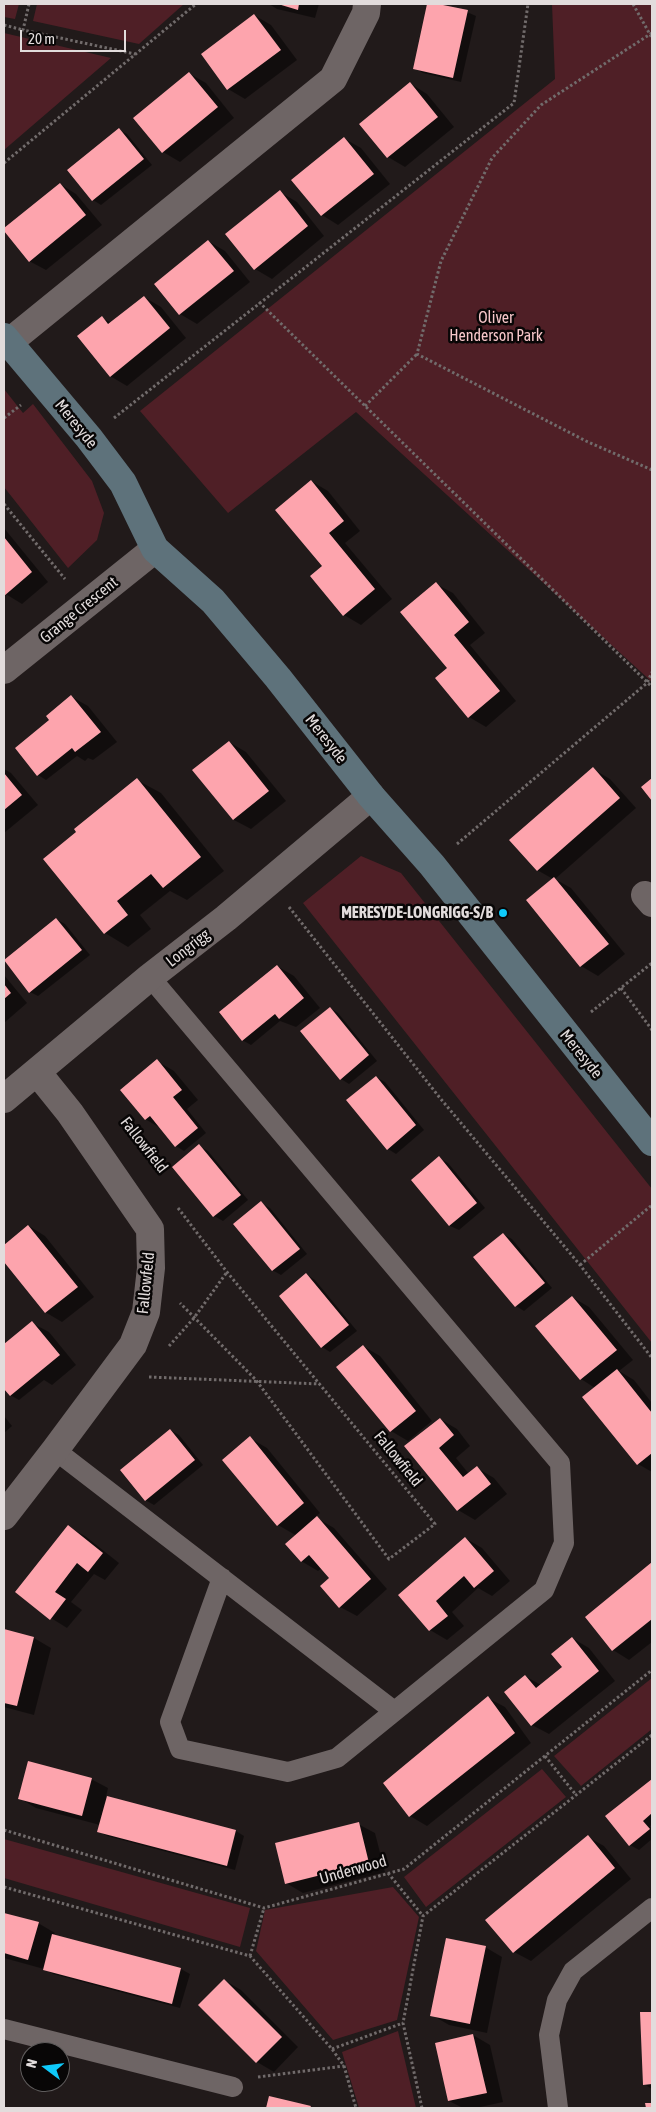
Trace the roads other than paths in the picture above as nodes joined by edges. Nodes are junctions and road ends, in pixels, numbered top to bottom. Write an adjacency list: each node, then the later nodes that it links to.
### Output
1 (367, 4): 2 (street)
2 (6, 340): 3 (street, Meresyde)
3 (155, 550): 4 (street, Grange Crescent); 5 (street, Meresyde)
4 (4, 670)
5 (371, 796): 6 (street, Longrigg); 9 (street, Meresyde)
6 (150, 977): 7 (street, Longrigg); 13 (lane)
7 (37, 1072): 8 (street, Longrigg); 10 (street, Fallowfeld)
8 (4, 1098)
9 (652, 1142)
10 (56, 1450): 11 (street, Fallowfeld); 12 (lane)
11 (4, 1516)
12 (222, 1578): 13 (lane); 13 (lane)
13 (394, 1712)
14 (652, 1908): 17 (lane)
15 (4, 2029): 16 (lane)
16 (233, 2087)
17 (558, 2108)

